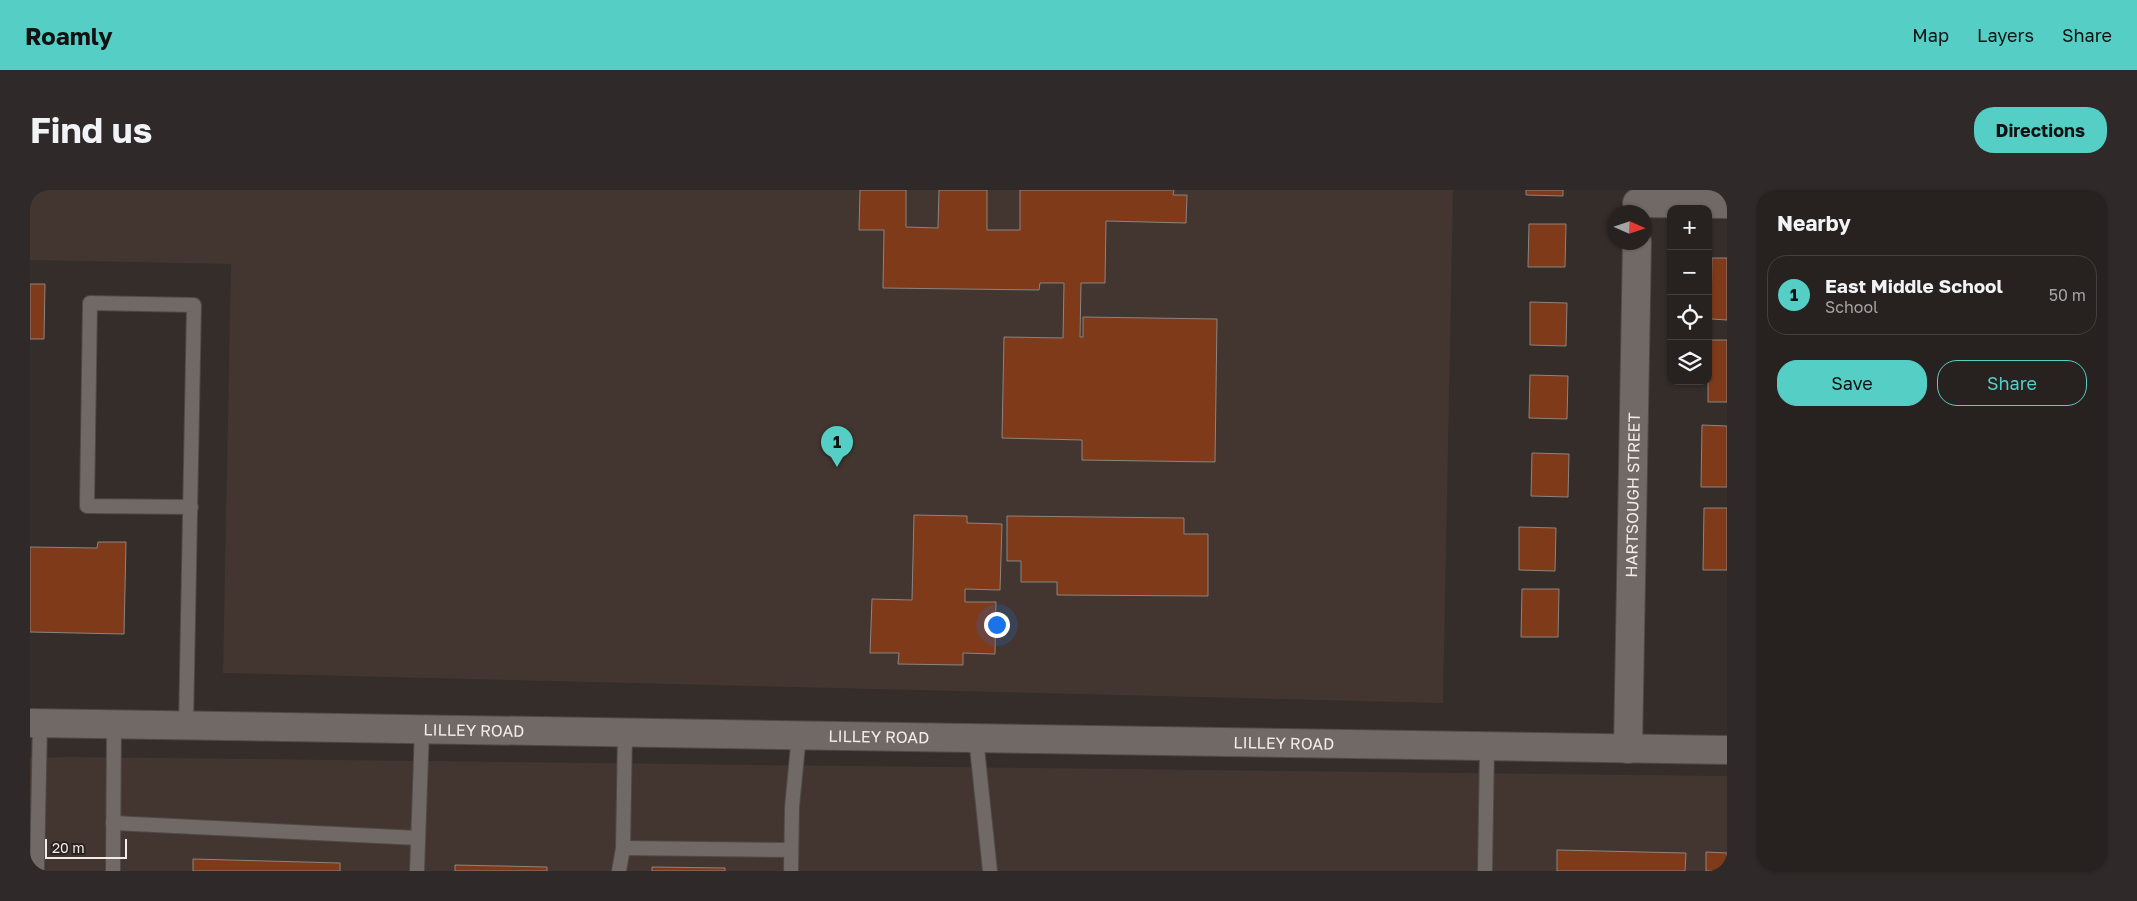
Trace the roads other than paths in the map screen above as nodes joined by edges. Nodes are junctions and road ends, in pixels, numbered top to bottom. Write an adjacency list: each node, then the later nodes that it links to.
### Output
1 (1637, 202): 2 (street)
2 (1727, 204)
3 (1637, 250): 13 (street, HARTSOUGH STREET)
4 (191, 507): 4 (lane); 7 (lane)
5 (35, 723): 6 (street, LILLEY ROAD); 19 (lane)
6 (114, 724): 7 (street, LILLEY ROAD); 15 (lane)
7 (186, 725): 8 (street, LILLEY ROAD)
8 (422, 729): 9 (street, LILLEY ROAD); 16 (lane)
9 (625, 732): 10 (street, LILLEY ROAD); 17 (lane)
10 (799, 735): 11 (street, LILLEY ROAD); 18 (lane)
11 (976, 738): 12 (street, LILLEY ROAD); 24 (lane)
12 (1487, 747): 13 (street, LILLEY ROAD); 25 (lane)
13 (1628, 749): 14 (street, LILLEY ROAD)
14 (1727, 750)
15 (113, 823): 16 (lane); 20 (lane)
16 (418, 838): 21 (lane)
17 (623, 848): 18 (lane); 22 (lane)
18 (790, 850): 23 (lane)
19 (38, 871)
20 (113, 871)
21 (417, 871)
22 (619, 871)
23 (791, 871)
24 (990, 871)
25 (1485, 871)

